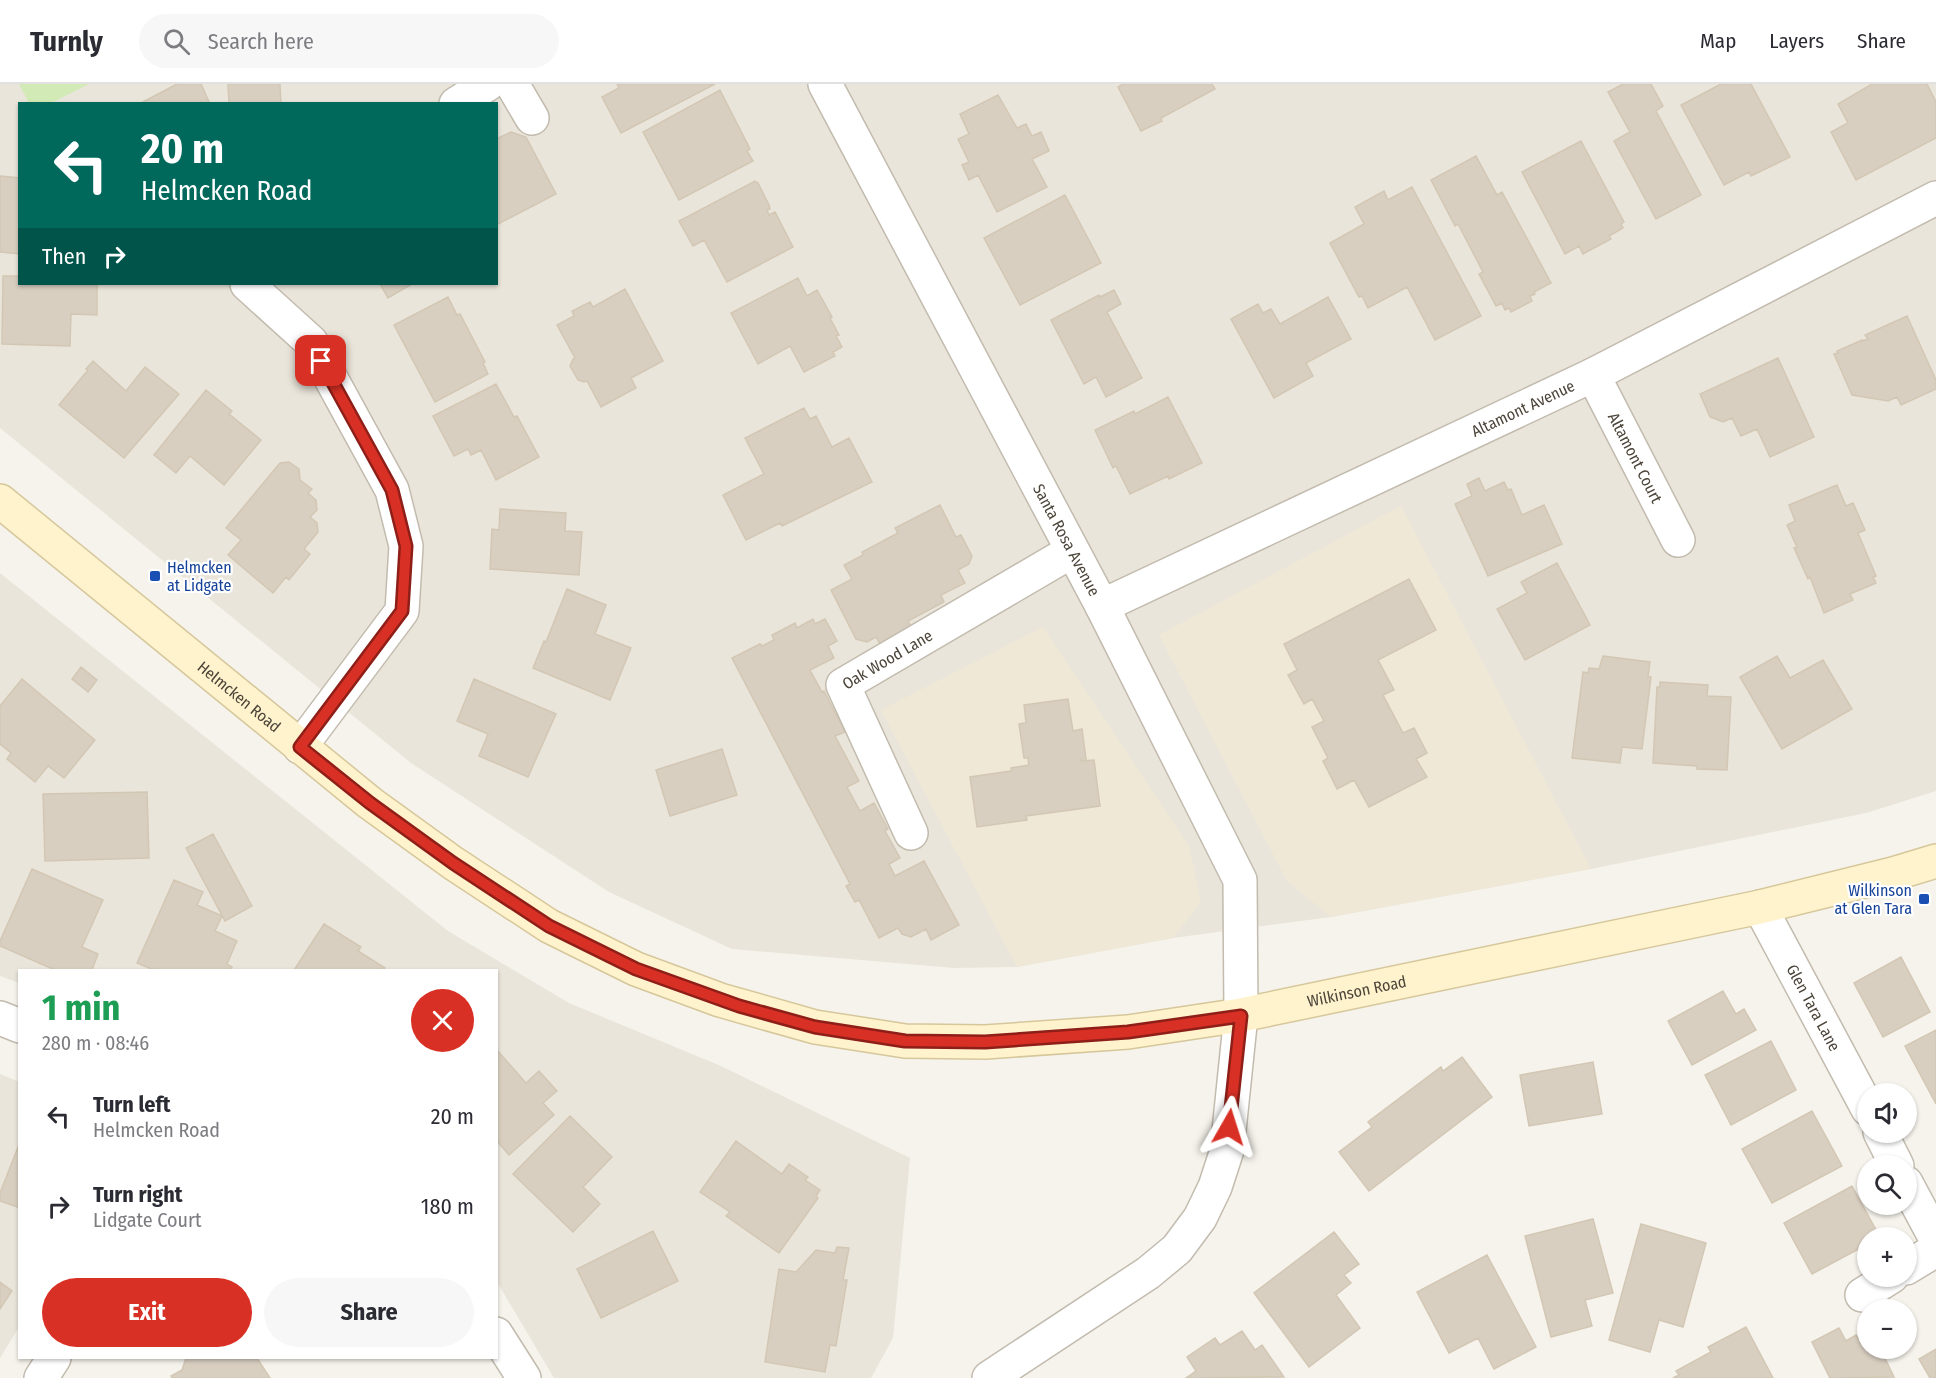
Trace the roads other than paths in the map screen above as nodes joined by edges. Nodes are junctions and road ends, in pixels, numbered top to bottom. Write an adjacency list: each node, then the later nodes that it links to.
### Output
1 (488, 84): 4 (street)
2 (512, 84): 5 (street)
3 (825, 84): 11 (street, Santa Rosa Avenue)
4 (459, 102)
5 (532, 118)
6 (1936, 198): 8 (street, Altamont Avenue)
7 (248, 285): 13 (street)
8 (1593, 375): 10 (street, Altamont Court); 12 (street, Altamont Avenue)
9 (0, 501): 13 (main road, Helmcken Road)
10 (1678, 540)
11 (1072, 551): 12 (street, Santa Rosa Avenue); 14 (street, Oak Wood Lane)
12 (1102, 606): 17 (street, Santa Rosa Avenue)
13 (300, 747): 17 (main road, Helmcken Road)
14 (911, 833)
15 (1936, 861): 16 (main road, Wilkinson Road)
16 (1760, 907): 17 (main road, Wilkinson Road); 20 (street, Glen Tara Lane)
17 (1241, 1016): 31 (street)
18 (0, 1018): 19 (street)
19 (18, 1025)
20 (1857, 1088)
21 (1917, 1204): 22 (street)
22 (1936, 1239)
23 (1936, 1250): 24 (street)
24 (1917, 1261)
25 (1875, 1287): 26 (street)
26 (1862, 1295)
27 (498, 1337): 30 (street)
28 (53, 1359): 29 (street)
29 (42, 1378)
30 (524, 1378)
31 (989, 1378)

